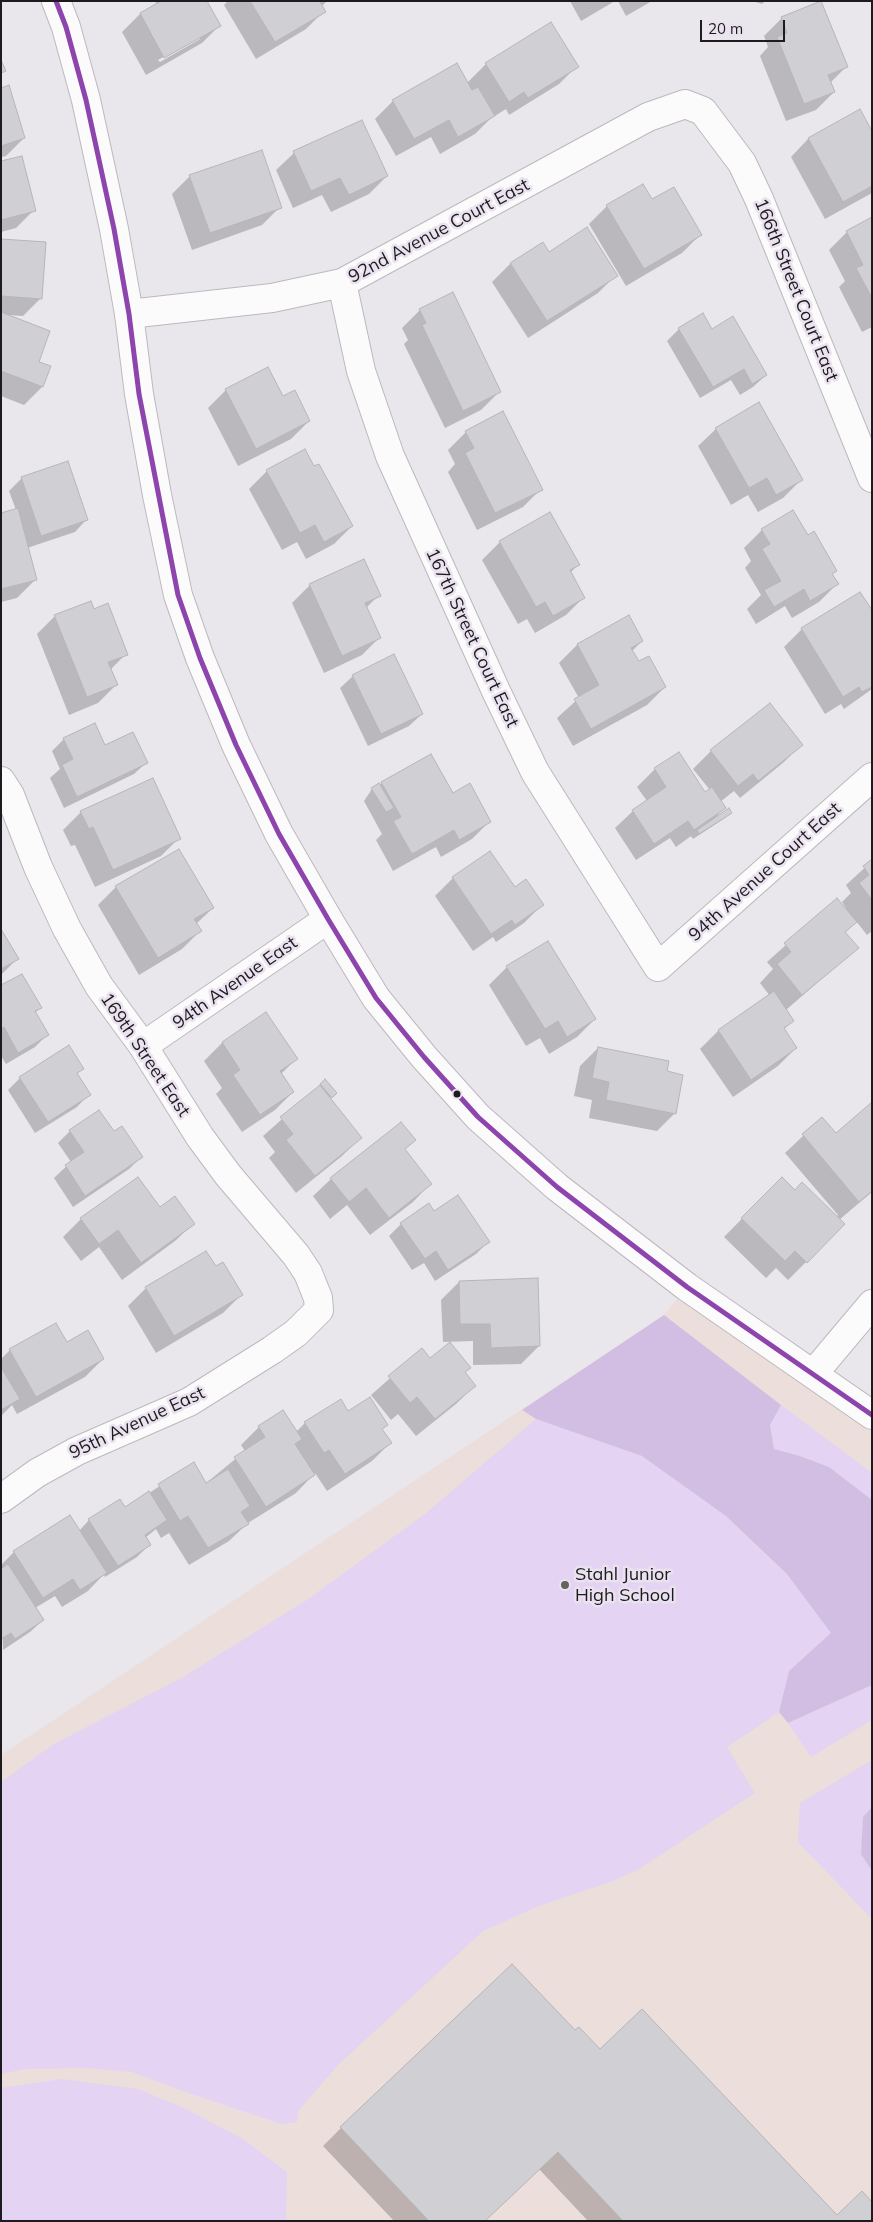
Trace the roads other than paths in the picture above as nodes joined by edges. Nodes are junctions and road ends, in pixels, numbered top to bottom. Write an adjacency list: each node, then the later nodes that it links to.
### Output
1 (56, 1): 4 (street)
2 (702, 111): 3 (street, 92nd Avenue Court East); 5 (street, 166th Street Court East)
3 (342, 283): 4 (street, 92nd Avenue Court East); 9 (street, 167th Street Court East)
4 (129, 314): 8 (street)
5 (872, 478)
6 (872, 778): 9 (street, 94th Avenue Court East)
7 (1, 781): 10 (street, 169th Street East)
8 (328, 919): 10 (street, 94th Avenue East); 13 (street)
9 (658, 968)
10 (143, 1046): 12 (street, 169th Street East)
11 (872, 1304): 13 (street)
12 (319, 1310): 15 (street, 95th Avenue East)
13 (814, 1374): 14 (street)
14 (872, 1415)
15 (1, 1499)

